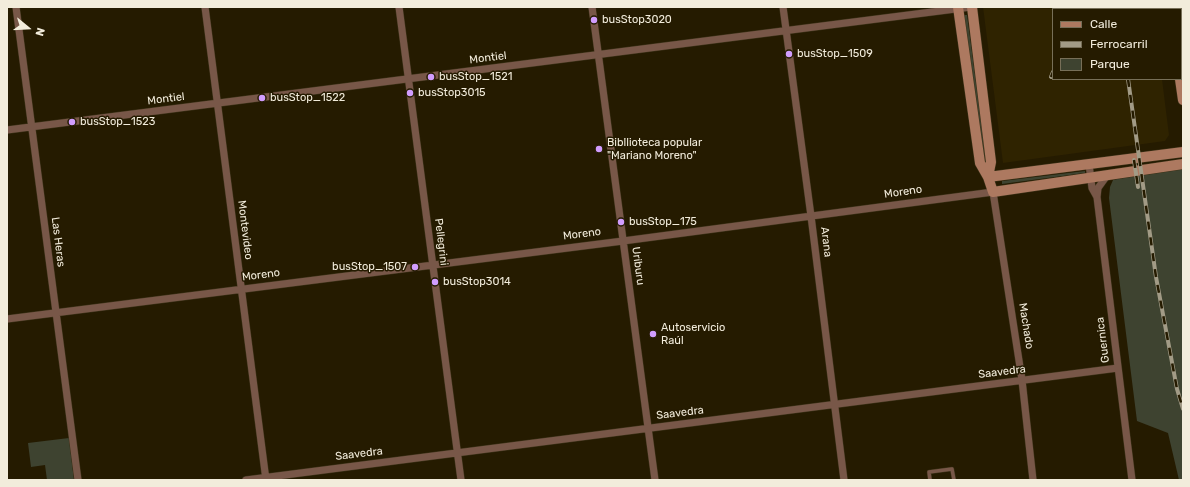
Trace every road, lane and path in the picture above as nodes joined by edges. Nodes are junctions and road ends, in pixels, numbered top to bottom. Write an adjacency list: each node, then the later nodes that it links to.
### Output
1 (16, 7): 14 (street, Las Heras)
2 (205, 7): 13 (street, Montevideo)
3 (399, 7): 10 (street, Pellegrini)
4 (592, 7): 9 (street, Uriburu)
5 (783, 7): 8 (street, Arana)
6 (971, 7): 7 (street, Montiel); 20 (street, Machado)
7 (958, 8): 8 (street, Montiel); 20 (street, Machado)
8 (786, 30): 9 (street, Montiel); 24 (street, Arana)
9 (599, 55): 10 (street, Montiel); 25 (street, Uriburu)
10 (408, 80): 13 (street, Montiel); 26 (street, Pellegrini)
11 (1180, 80): 12 (street)
12 (1183, 100)
13 (218, 104): 14 (street, Montiel); 27 (street, Montevideo)
14 (32, 127): 15 (street, Montiel); 28 (street, Las Heras)
15 (7, 130)
16 (1183, 152): 17 (street)
17 (1089, 164): 20 (street); 21 (street, Guernica)
18 (1183, 164): 19 (street, Moreno)
19 (1106, 176): 21 (street, Moreno); 23 (street, Guernica)
20 (988, 177): 22 (street, Machado)
21 (1091, 179): 22 (street, Moreno); 23 (street, Guernica)
22 (993, 192): 24 (street, Moreno); 31 (street, Machado)
23 (1097, 197): 30 (street, Guernica)
24 (811, 216): 25 (street, Moreno); 32 (street, Arana)
25 (623, 241): 26 (street, Moreno); 33 (street, Uriburu)
26 (433, 265): 27 (street, Moreno); 34 (street, Pellegrini)
27 (242, 289): 28 (street, Moreno); 35 (street, Montevideo)
28 (56, 313): 29 (street, Moreno); 36 (street, Las Heras)
29 (7, 319)
30 (1118, 368): 31 (street, Saavedra); 44 (street, Guernica)
31 (1022, 380): 32 (street, Saavedra); 43 (street, Machado)
32 (835, 404): 33 (street, Saavedra); 40 (street, Arana)
33 (648, 428): 34 (street, Saavedra); 39 (street, Uriburu)
34 (457, 453): 35 (street, Saavedra); 38 (street, Pellegrini)
35 (266, 479): 37 (street, Saavedra)
36 (78, 480)
37 (246, 480)
38 (461, 480)
39 (655, 480)
40 (844, 480)
41 (930, 480): 42 (lane)
42 (954, 480)
43 (1033, 480)
44 (1132, 480)

